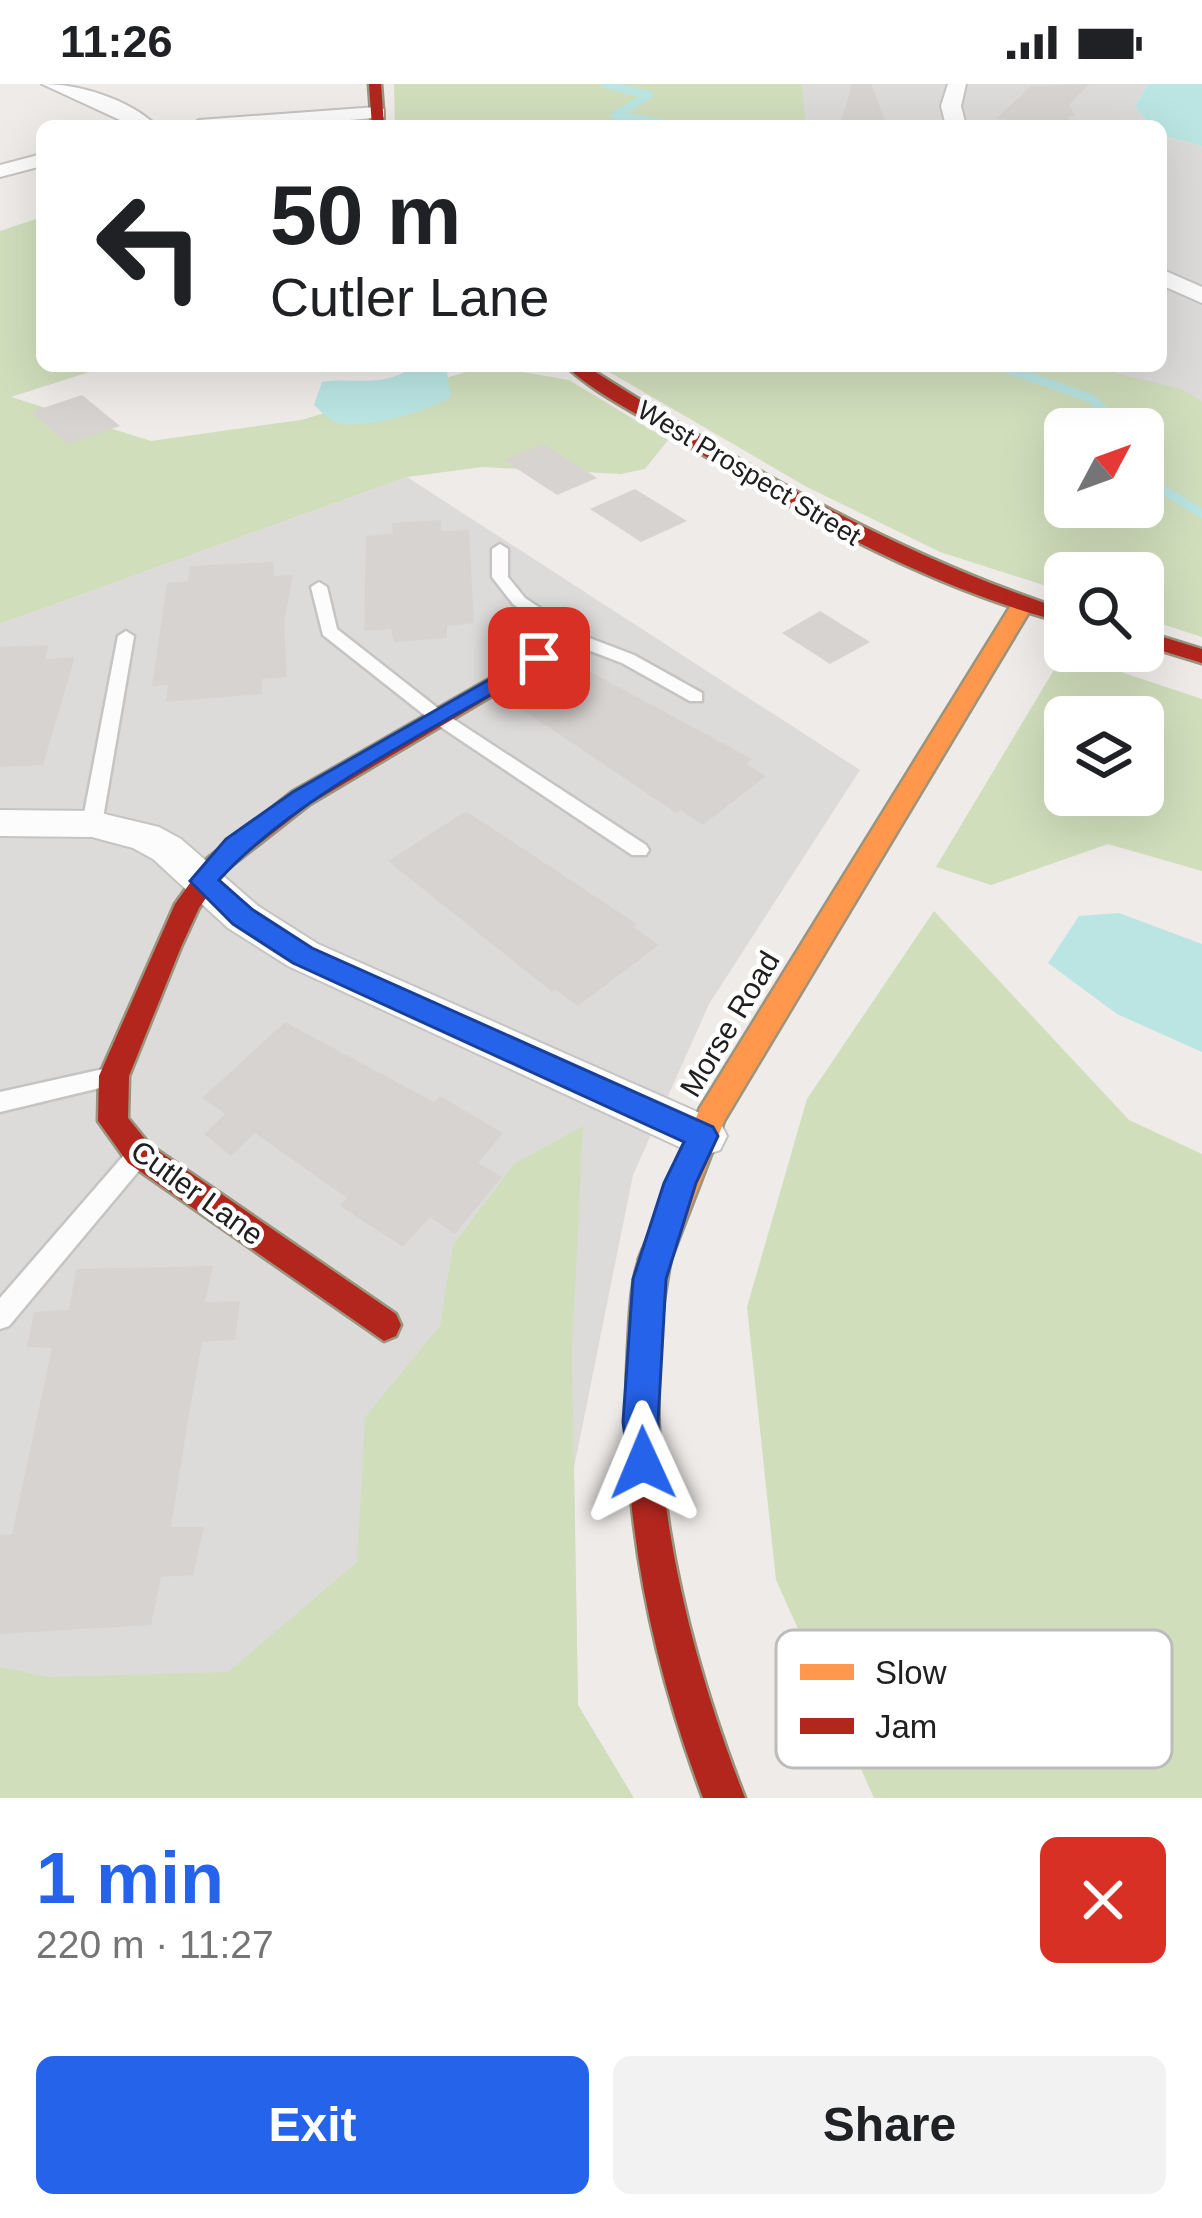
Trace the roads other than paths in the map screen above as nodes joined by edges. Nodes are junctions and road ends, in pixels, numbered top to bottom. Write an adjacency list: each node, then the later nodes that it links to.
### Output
1 (51, 84): 5 (street)
2 (375, 84): 4 (street)
3 (957, 84): 6 (street)
4 (378, 119)
5 (137, 120)
6 (954, 120)
7 (36, 162): 8 (street)
8 (0, 172)
9 (1167, 279): 10 (street)
10 (1202, 296)
11 (583, 372): 14 (street, West Prospect Street)
12 (500, 549): 17 (lane)
13 (320, 587): 21 (lane)
14 (1021, 608): 15 (street, West Prospect Street); 28 (street, Morse Road)
15 (1044, 613)
16 (127, 636): 23 (lane)
17 (573, 638): 20 (lane); 21 (street)
18 (1164, 644): 19 (street)
19 (1202, 656)
20 (696, 698)
21 (438, 717): 24 (lane); 25 (street)
22 (0, 823): 23 (street)
23 (92, 824): 25 (street)
24 (639, 850)
25 (203, 881): 26 (street); 28 (street)
26 (114, 1076): 27 (lane); 29 (street, Cutler Lane)
27 (0, 1102)
28 (703, 1136): 32 (street, Morse Road)
29 (139, 1154): 30 (lane); 31 (street, Cutler Lane)
30 (0, 1317)
31 (384, 1325)
32 (724, 1798)

